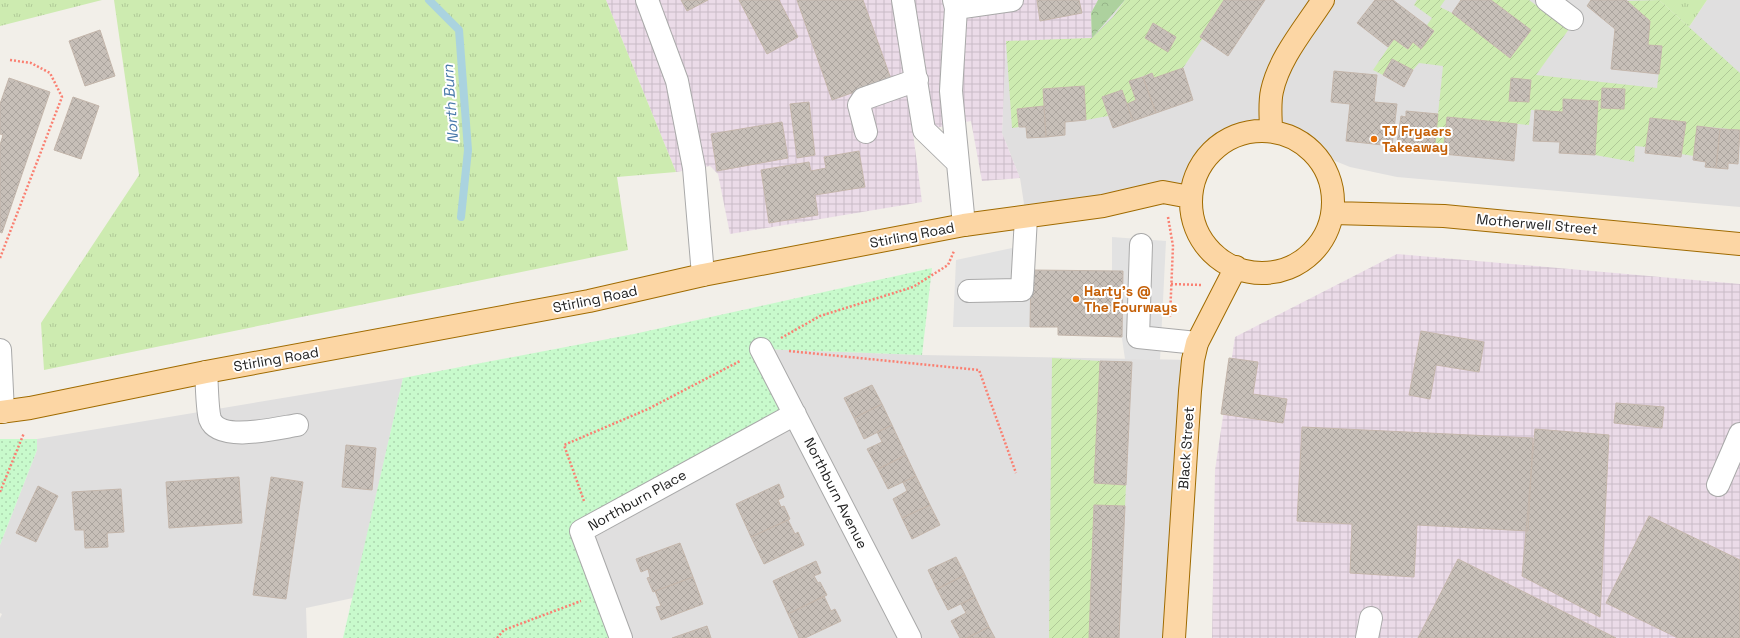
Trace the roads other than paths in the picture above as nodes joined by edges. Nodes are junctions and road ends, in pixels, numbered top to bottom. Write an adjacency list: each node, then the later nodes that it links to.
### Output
1 (647, 0): 19 (street)
2 (903, 0): 8 (street)
3 (1012, 0): 6 (street)
4 (1323, 0): 10 (main road)
5 (1547, 0): 7 (street)
6 (955, 4): 11 (street)
7 (1572, 18)
8 (917, 80): 9 (street); 11 (street)
9 (866, 132)
10 (1271, 132): 12 (main road); 13 (main road)
11 (957, 162): 15 (street)
12 (1190, 197): 14 (main road, Stirling Road); 18 (main road)
13 (1333, 213): 16 (main road, Motherwell Street); 18 (main road)
14 (1026, 217): 15 (main road, Stirling Road); 20 (street)
15 (964, 225): 19 (main road, Stirling Road)
16 (1740, 244)
17 (1141, 245): 21 (street)
18 (1236, 267): 21 (main road, Black Street)
19 (703, 275): 24 (main road, Stirling Road)
20 (969, 291)
21 (1198, 343): 32 (main road, Black Street)
22 (761, 349): 26 (street, Northburn Avenue)
23 (0, 350): 25 (street)
24 (206, 372): 25 (main road, Stirling Road); 27 (street)
25 (2, 412)
26 (795, 414): 30 (street, Northburn Place); 31 (street, Northburn Avenue)
27 (297, 425)
28 (1740, 434): 29 (street)
29 (1718, 485)
30 (621, 638)
31 (910, 638)
32 (1174, 638)

